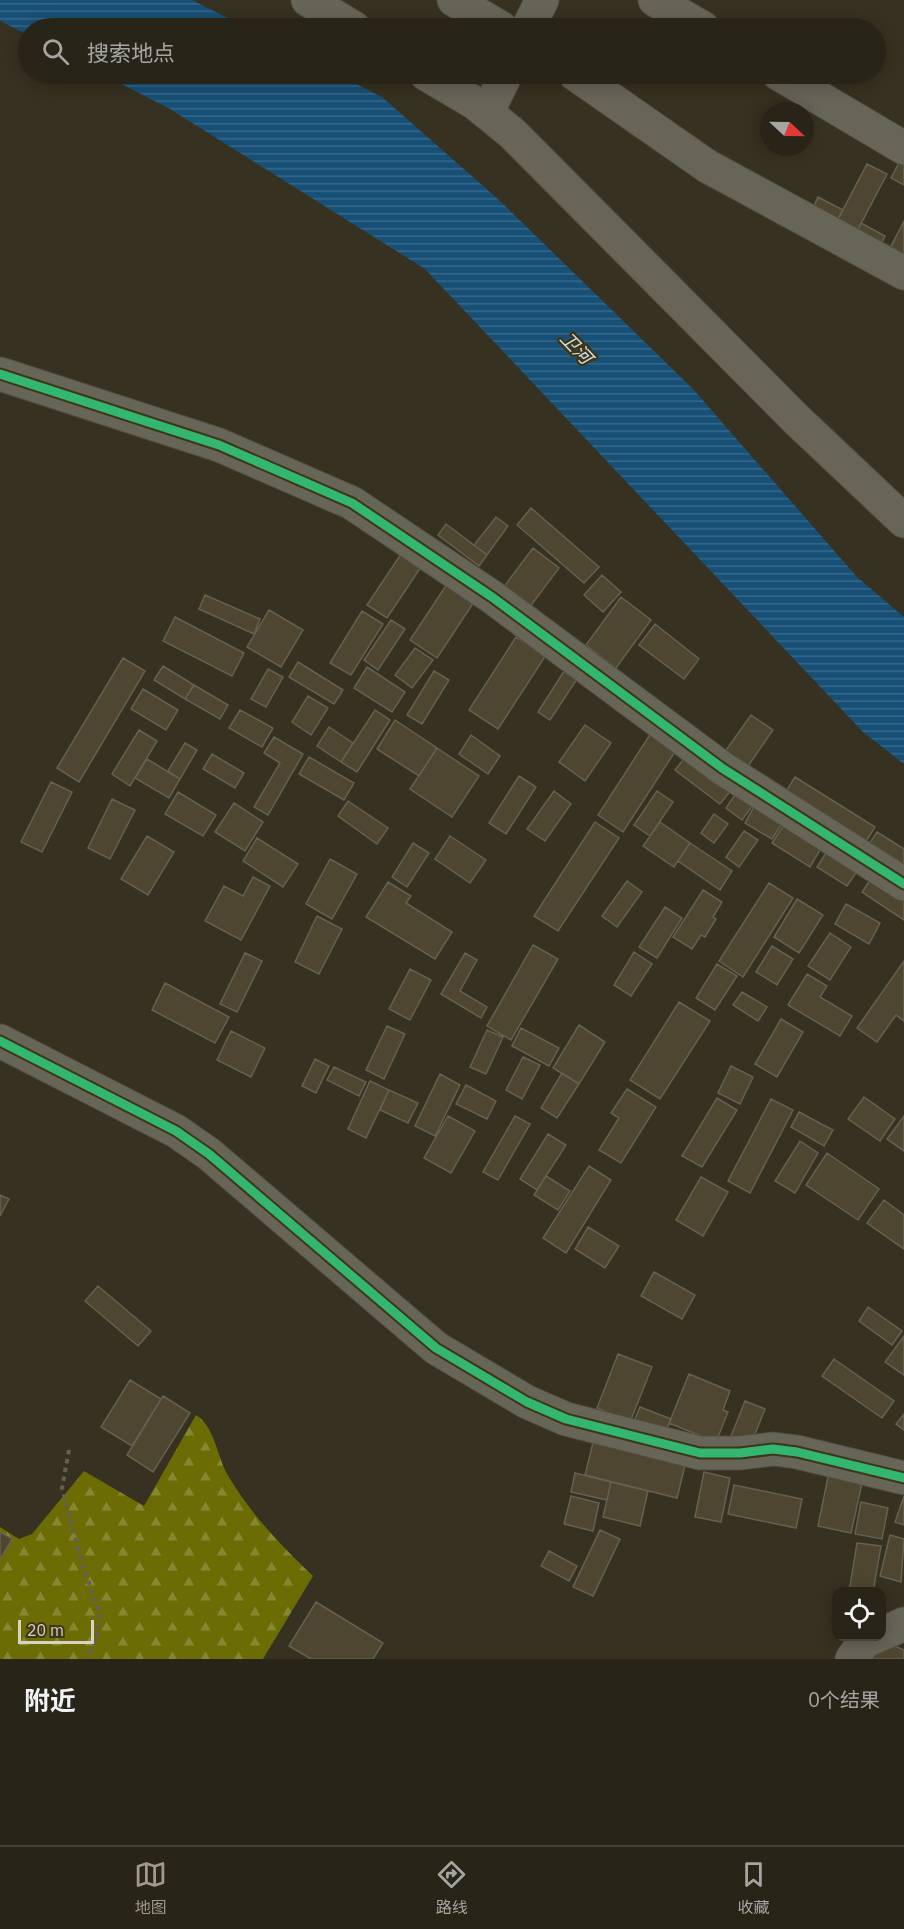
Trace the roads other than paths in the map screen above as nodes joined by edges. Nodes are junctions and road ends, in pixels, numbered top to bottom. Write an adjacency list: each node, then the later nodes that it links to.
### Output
1 (308, 0): 5 (street)
2 (454, 0): 6 (street)
3 (542, 0): 7 (street)
4 (655, 0): 8 (street)
5 (338, 18)
6 (484, 18)
7 (533, 18)
8 (686, 18)
9 (442, 84): 13 (street)
10 (501, 84): 13 (street)
11 (589, 84): 15 (street)
12 (796, 84): 14 (street)
13 (487, 113): 17 (street)
14 (904, 148)
15 (904, 273)
16 (0, 374): 18 (street)
17 (904, 521)
18 (904, 884)
19 (0, 1041): 20 (street)
20 (904, 1478)
21 (904, 1624): 22 (street)
22 (886, 1632)
23 (866, 1641): 24 (street)
24 (852, 1659)

